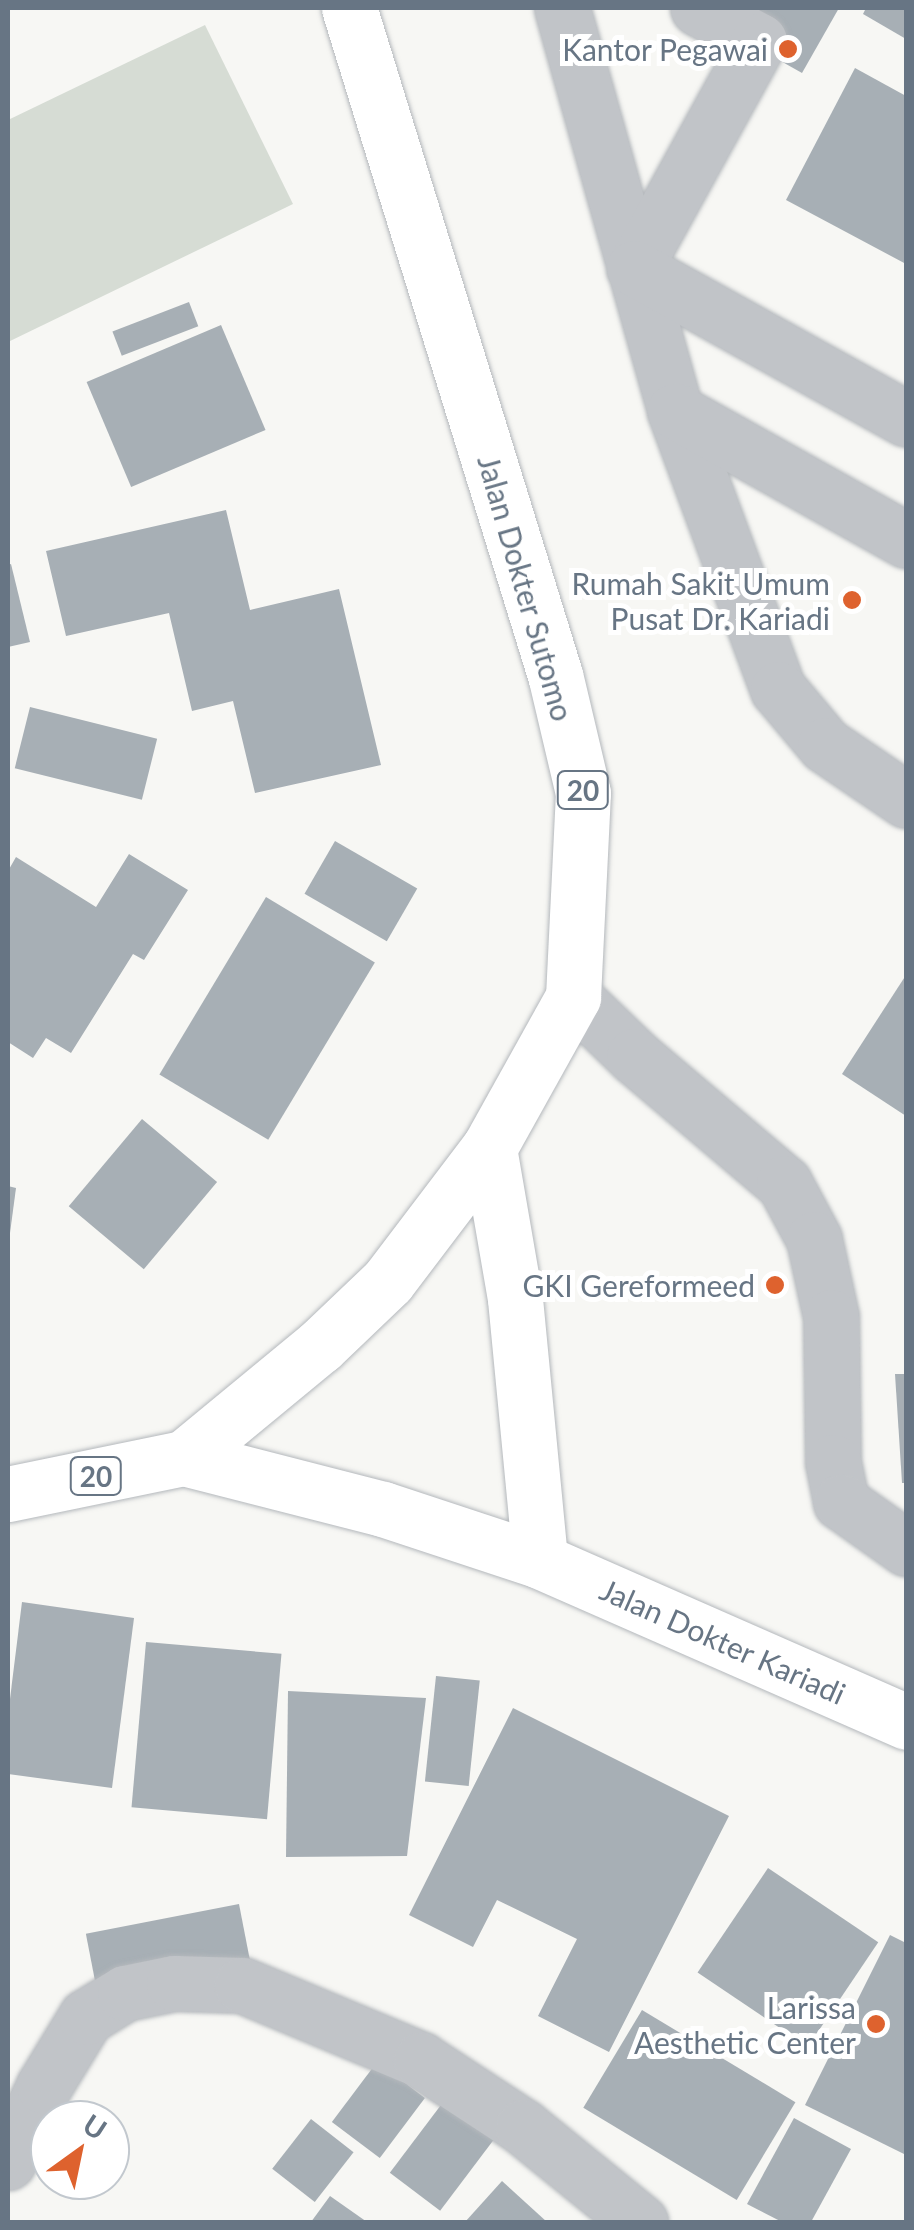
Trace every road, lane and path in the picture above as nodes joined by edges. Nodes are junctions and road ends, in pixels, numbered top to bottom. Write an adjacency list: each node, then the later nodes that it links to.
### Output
1 (349, 8): 9 (main road, Jalan Dokter Sutomo / 20)
2 (562, 8): 4 (street)
3 (698, 8): 4 (street)
4 (634, 268): 5 (street); 6 (street)
5 (675, 411): 7 (street); 8 (street)
6 (906, 419)
7 (906, 540)
8 (906, 800)
9 (573, 997): 10 (main road, Jalan Dokter Sutomo / 20); 13 (street)
10 (489, 1148): 11 (main road, Jalan Dokter Sutomo / 20); 14 (main road)
11 (184, 1458): 12 (main road, 20); 14 (main road, Jalan Dokter Kariadi)
12 (8, 1494)
13 (906, 1548)
14 (540, 1561): 15 (main road, Jalan Dokter Kariadi)
15 (906, 1722)
16 (8, 2162): 17 (street)
17 (640, 2222)

